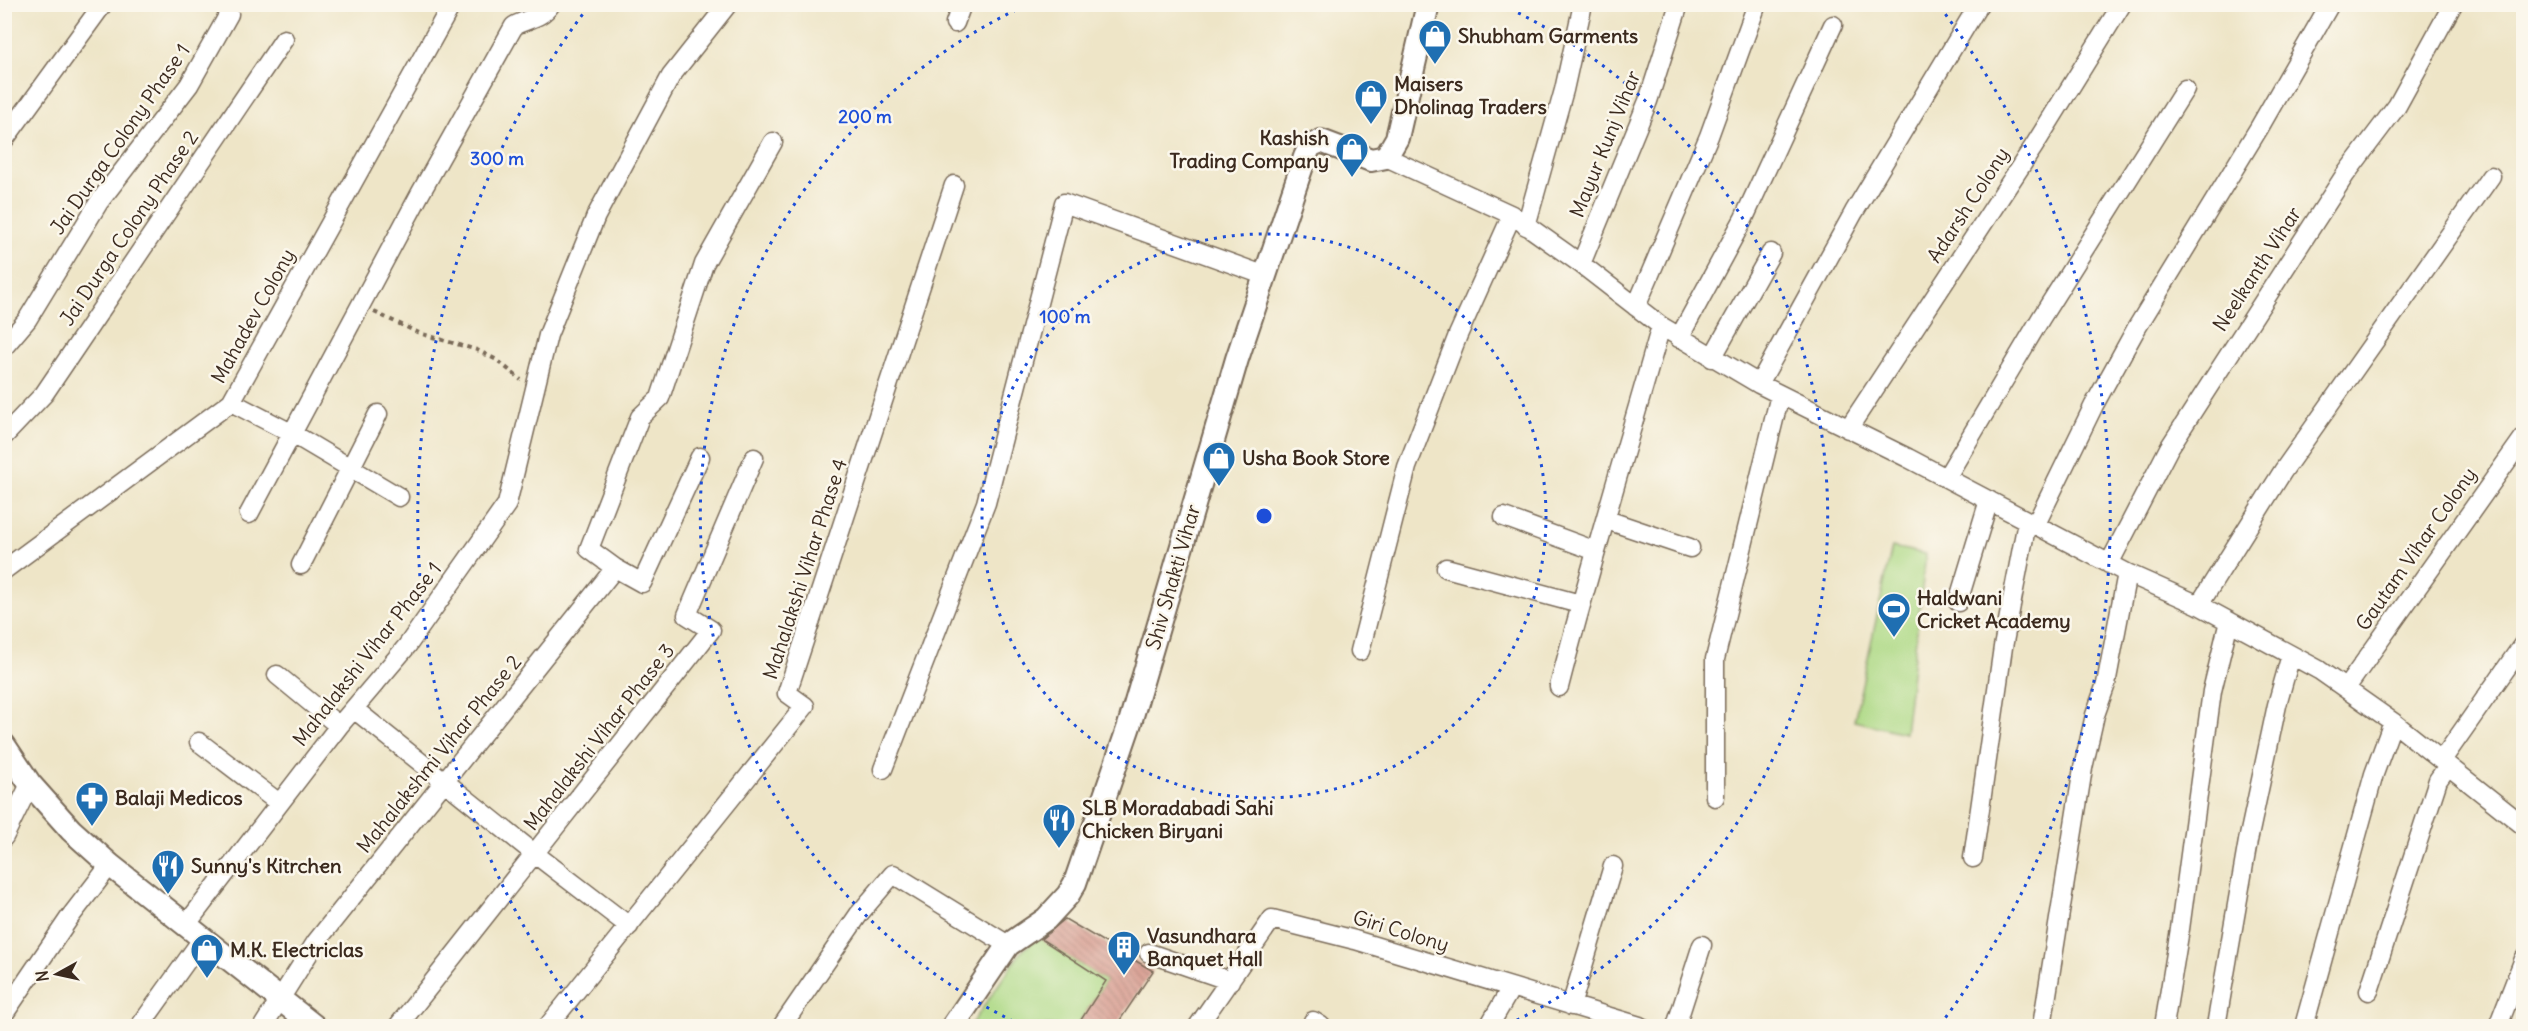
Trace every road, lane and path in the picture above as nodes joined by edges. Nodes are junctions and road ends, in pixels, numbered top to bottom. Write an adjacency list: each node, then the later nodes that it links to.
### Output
1 (104, 4): 19 (street)
2 (452, 4): 37 (street, Mahadev Colony)
3 (551, 4): 28 (street)
4 (728, 4): 35 (street, Mahalakshi Vihar Phase 1)
5 (962, 4): 15 (street)
6 (1428, 4): 21 (street)
7 (1583, 4): 24 (street)
8 (1679, 4): 26 (street, Mayur Kunj Vihar)
9 (1757, 4): 29 (street)
10 (1979, 4): 34 (street)
11 (2122, 4): 39 (street, Adarsh Colony)
12 (2330, 4): 52 (street)
13 (2453, 4): 55 (street, Neelkanth Vihar)
14 (229, 14): 32 (street, Jai Durga Colony Phase 1)
15 (955, 24)
16 (1833, 25): 31 (street)
17 (284, 39): 41 (street, Jai Durga Colony Phase 2)
18 (2185, 89): 46 (street)
19 (4, 140)
20 (773, 142): 57 (street)
21 (1386, 157): 24 (street); 27 (street, Shiv Shakti Vihar)
22 (2491, 176): 63 (street)
23 (954, 185): 88 (street, Mahalakshi Vihar Phase 4)
24 (1519, 221): 26 (street); 66 (street)
25 (1771, 253): 33 (street)
26 (1581, 264): 29 (street)
27 (1266, 276): 77 (street); 90 (street, Shiv Shakti Vihar)
28 (362, 306): 35 (path); 40 (street)
29 (1636, 307): 30 (street)
30 (1661, 326): 31 (street); 51 (street)
31 (1679, 338): 33 (street)
32 (4, 347)
33 (1712, 358): 34 (street)
34 (1758, 384): 36 (street)
35 (535, 393): 71 (street, Mahalakshi Vihar Phase 1)
36 (1780, 395): 39 (street); 80 (street)
37 (231, 402): 40 (street); 59 (street, Mahadev Colony)
38 (378, 414): 45 (street)
39 (1848, 429): 46 (street)
40 (293, 434): 45 (street); 49 (street)
41 (4, 436)
42 (2523, 437): 70 (street, Gautam Vihar Colony)
43 (700, 457): 57 (street)
44 (754, 458): 84 (street, Mahalakshi Vihar Phase 3)
45 (350, 470): 47 (street); 56 (street)
46 (1946, 478): 48 (street)
47 (399, 497)
48 (1989, 500): 52 (street); 61 (street)
49 (249, 514)
50 (1503, 517): 54 (street)
51 (1607, 519): 53 (street); 54 (street)
52 (2031, 524): 55 (street); 85 (street)
53 (1690, 548)
54 (1596, 551): 62 (street)
55 (2109, 564): 60 (street)
56 (301, 565)
57 (615, 568): 78 (street, Mahalakshmi Vihar Phase 2)
58 (1446, 568): 62 (street)
59 (4, 570)
60 (2127, 573): 63 (street); 112 (street)
61 (1958, 602)
62 (1580, 603): 69 (street)
63 (2199, 605): 64 (street)
64 (2229, 621): 67 (street); 113 (street)
65 (2523, 643): 76 (street)
66 (1360, 651)
67 (2291, 655): 70 (street); 114 (street)
68 (277, 675): 73 (street)
69 (1559, 687)
70 (2346, 688): 72 (street)
71 (354, 709): 73 (street, Mahalakshi Vihar Phase 1); 78 (street)
72 (2393, 722): 76 (street); 115 (street)
73 (339, 726): 81 (street, Mahalakshi Vihar Phase 1)
74 (199, 742): 81 (street)
75 (4, 745): 79 (street)
76 (2445, 763): 82 (street); 96 (street)
77 (884, 769)
78 (446, 783): 84 (street); 98 (street, Mahalakshmi Vihar Phase 2)
79 (30, 784): 83 (street); 86 (street)
80 (1715, 797)
81 (279, 803): 89 (street, Mahalakshi Vihar Phase 1)
82 (2521, 818)
83 (4, 837)
84 (535, 854): 88 (street); 104 (street, Mahalakshi Vihar Phase 3)
85 (1973, 858)
86 (110, 865): 89 (street); 100 (street)
87 (1613, 866): 99 (street)
88 (629, 926): 105 (street, Mahalakshi Vihar Phase 4)
89 (194, 932): 98 (street); 101 (street, Mahalakshi Vihar Phase 1)
90 (1008, 945): 106 (street); 107 (street, Shiv Shakti Vihar)
91 (1702, 945): 111 (street)
92 (1149, 953): 94 (street)
93 (2523, 959): 97 (street)
94 (1230, 981): 95 (street, Giri Colony); 108 (street, Giri Colony)
95 (1511, 988): 99 (street, Giri Colony); 109 (street)
96 (2368, 991)
97 (2518, 992): 116 (street)
98 (279, 998): 102 (street, Mahalakshmi Vihar Phase 2); 103 (street)
99 (1571, 1006): 110 (street, Giri Colony)
100 (4, 1014)
101 (140, 1026)
102 (263, 1026)
103 (314, 1026)
104 (398, 1026)
105 (548, 1026)
106 (782, 1026)
107 (953, 1026)
108 (1198, 1026)
109 (1489, 1026)
110 (1633, 1026)
111 (1676, 1026)
112 (2042, 1026)
113 (2164, 1026)
114 (2216, 1026)
115 (2304, 1026)
116 (2498, 1026)

